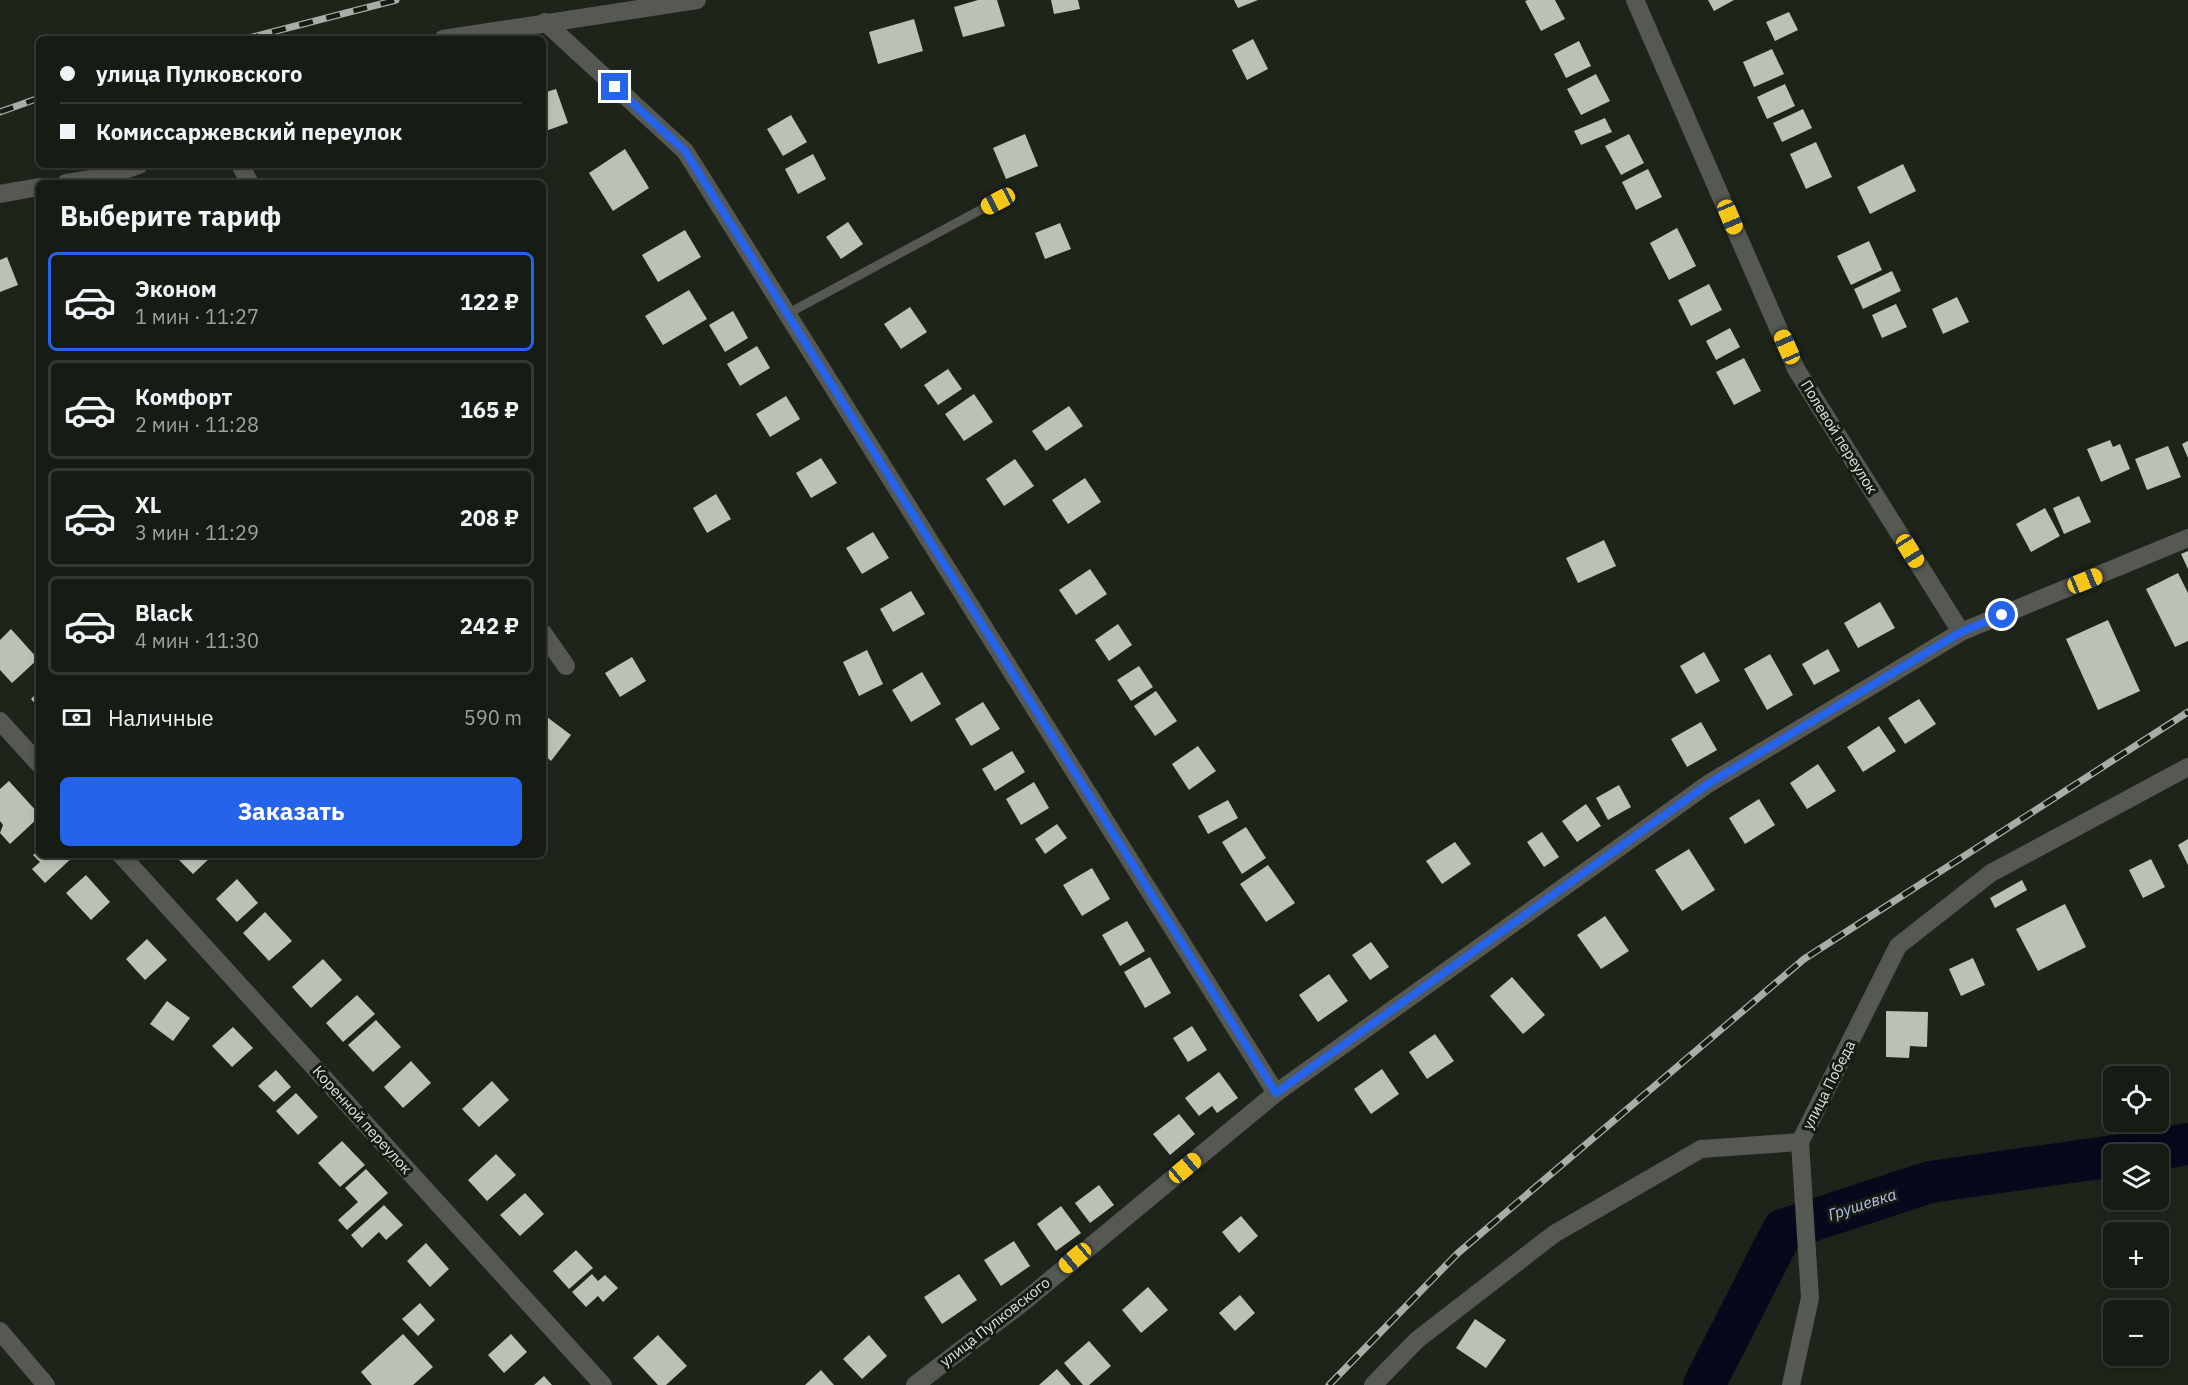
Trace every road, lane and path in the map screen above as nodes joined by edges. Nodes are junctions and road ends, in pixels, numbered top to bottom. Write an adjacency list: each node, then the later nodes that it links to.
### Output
1 (697, 0): 3 (street)
2 (1635, 0): 12 (street, Полевой переулок)
3 (545, 22): 4 (street); 10 (street)
4 (461, 36)
5 (130, 168): 6 (street)
6 (85, 180)
7 (36, 188): 8 (street)
8 (0, 194)
9 (998, 201): 10 (lane)
10 (787, 314): 19 (street)
11 (2188, 538): 12 (street, улица Пулковского)
12 (1961, 632): 19 (street, улица Пулковского)
13 (546, 637): 14 (street)
14 (566, 666)
15 (0, 721): 16 (street)
16 (36, 761)
17 (2188, 767): 20 (street, улица Победа)
18 (125, 858): 23 (street, Коренной переулок)
19 (1276, 1093): 24 (street, улица Пулковского)
20 (1800, 1142): 25 (street, улица Победа); 26 (street)
21 (0, 1331): 22 (street)
22 (46, 1385)
23 (603, 1385)
24 (915, 1385)
25 (1374, 1385)
26 (1791, 1385)

